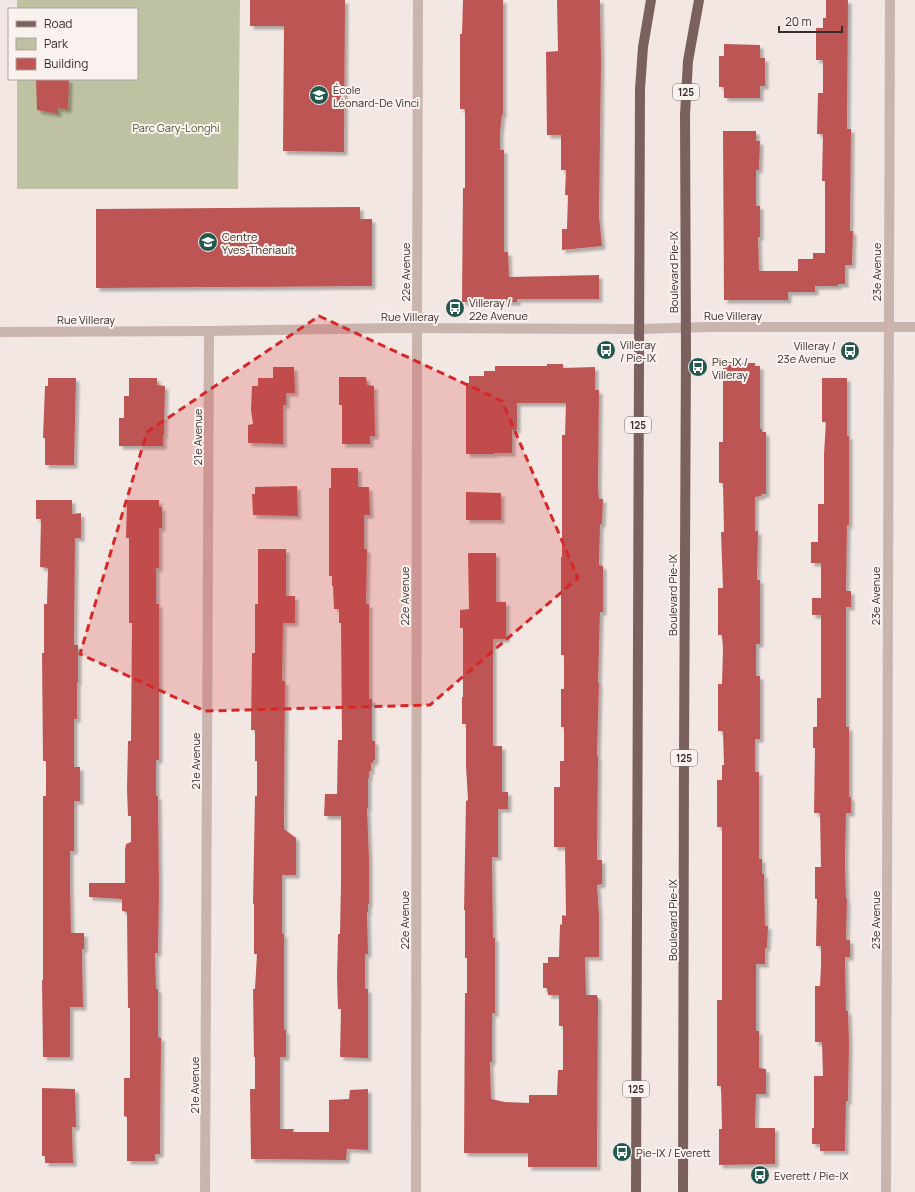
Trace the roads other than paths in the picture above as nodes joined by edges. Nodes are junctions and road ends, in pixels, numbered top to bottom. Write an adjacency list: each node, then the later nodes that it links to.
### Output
1 (418, 0): 8 (street, 22e Avenue)
2 (651, 0): 9 (main road, 125)
3 (698, 0): 5 (main road, Boulevard Pie-IX / 125)
4 (890, 0): 6 (street, 23e Avenue)
5 (686, 327): 6 (street, Rue Villeray); 9 (street, Rue Villeray); 15 (main road, Boulevard Pie-IX / 125)
6 (888, 327): 7 (street, Rue Villeray); 16 (street, 23e Avenue)
7 (915, 327)
8 (416, 328): 9 (street, Rue Villeray); 10 (street, Rue Villeray); 13 (street, 22e Avenue)
9 (638, 329): 14 (main road, 125)
10 (209, 331): 11 (street, Rue Villeray); 12 (street, 21e Avenue)
11 (0, 332)
12 (206, 1192)
13 (416, 1192)
14 (636, 1192)
15 (683, 1192)
16 (886, 1192)

